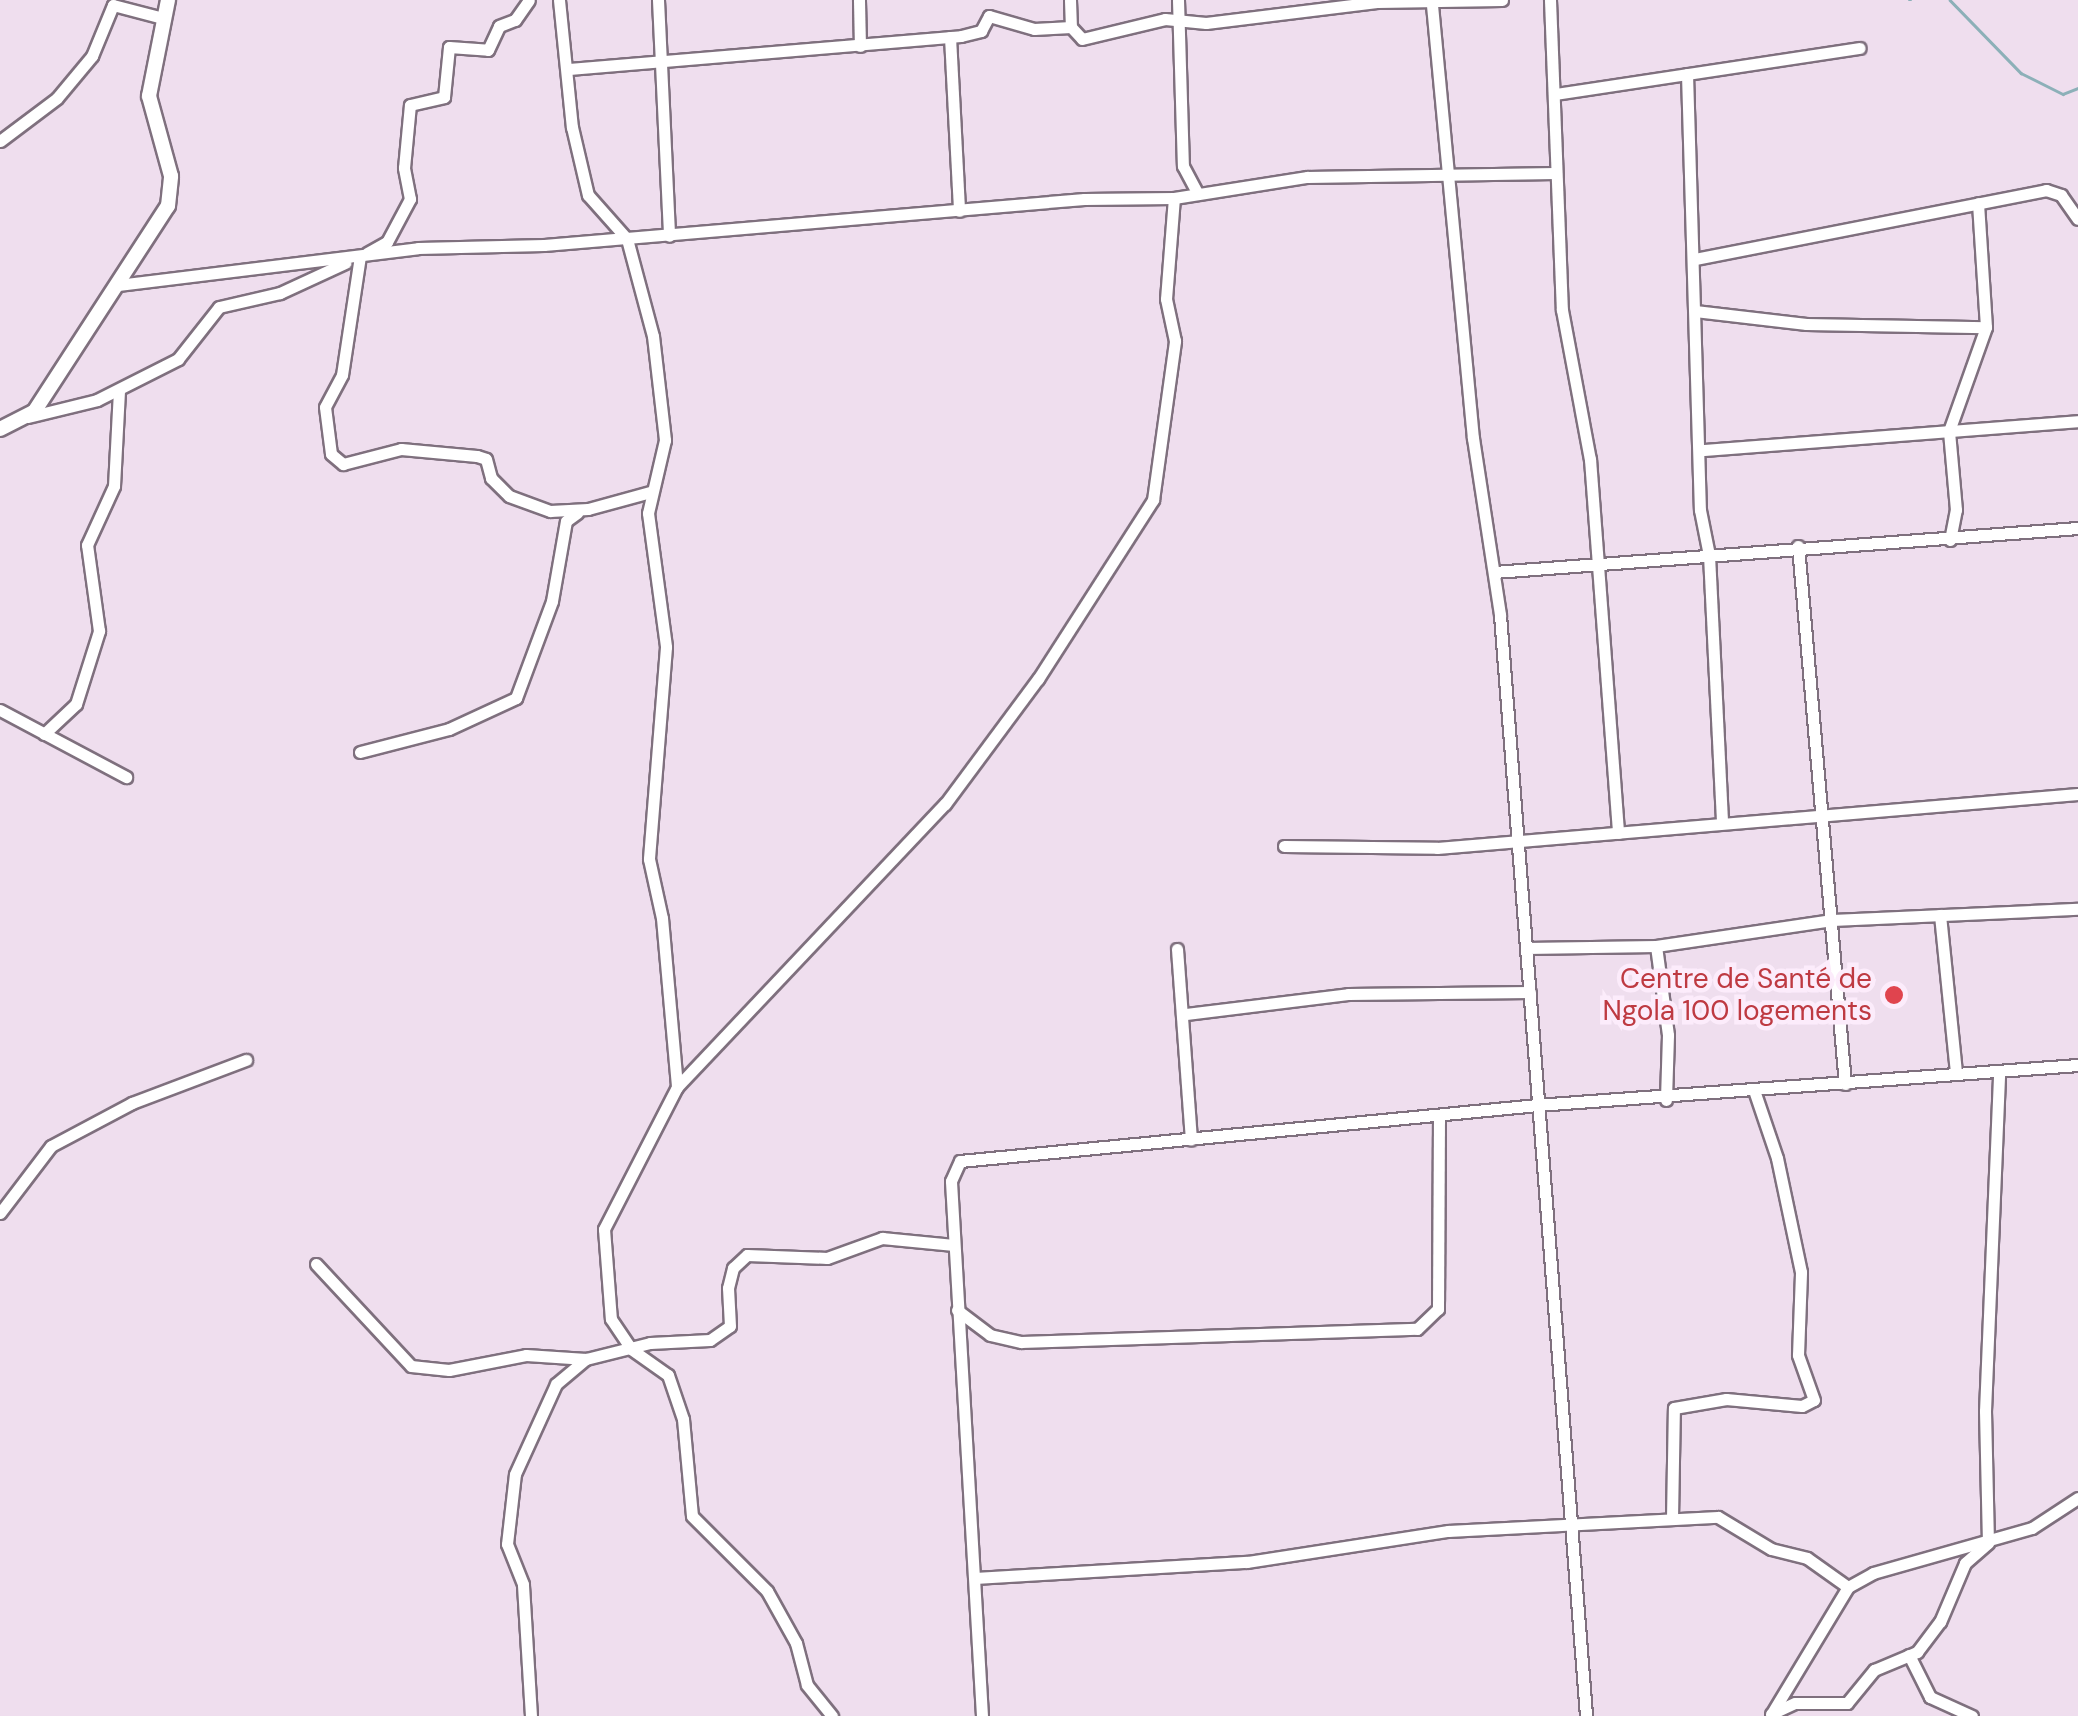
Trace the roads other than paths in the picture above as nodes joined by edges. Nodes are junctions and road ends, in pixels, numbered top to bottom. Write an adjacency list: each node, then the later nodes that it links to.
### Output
1 (168, 0): 11 (street)
2 (529, 0): 31 (street)
3 (559, 0): 18 (street)
4 (658, 0): 17 (street)
5 (859, 0): 15 (street)
6 (1070, 0): 13 (street)
7 (1178, 0): 12 (street)
8 (1502, 0): 10 (street)
9 (1550, 0): 20 (street)
10 (1432, 5): 12 (street); 23 (street)
11 (163, 18): 21 (street); 33 (street)
12 (1178, 18): 13 (street); 24 (street)
13 (1071, 27): 14 (street)
14 (950, 37): 15 (street); 27 (street)
15 (860, 46): 17 (street)
16 (1860, 48): 19 (street)
17 (664, 64): 18 (street); 29 (street)
18 (569, 69): 30 (street)
19 (1687, 74): 20 (street); 32 (street)
20 (1555, 94): 22 (street)
21 (0, 141)
22 (1555, 173): 23 (street); 48 (street)
23 (1448, 180): 24 (street); 49 (street)
24 (1197, 192): 25 (street)
25 (1174, 198): 27 (street); 73 (street)
26 (1978, 203): 28 (street); 32 (street); 35 (street)
27 (959, 211): 29 (street)
28 (2078, 219)
29 (669, 236): 30 (street)
30 (627, 239): 31 (street); 42 (street)
31 (360, 256): 33 (street); 36 (street); 43 (street)
32 (1695, 259): 34 (street)
33 (118, 285): 37 (street)
34 (1695, 311): 35 (street); 41 (street)
35 (1986, 328): 40 (street)
36 (119, 390): 37 (street); 51 (street)
37 (28, 417): 39 (street)
38 (2078, 421): 40 (street)
39 (0, 429)
40 (1950, 431): 41 (street); 45 (street)
41 (1703, 450): 47 (street)
42 (650, 492): 43 (street); 73 (street)
43 (580, 511): 52 (street)
44 (2078, 528): 45 (street)
45 (1950, 540): 46 (street)
46 (1798, 546): 47 (street); 55 (street)
47 (1709, 555): 48 (street); 56 (street)
48 (1600, 568): 49 (street); 57 (street)
49 (1494, 572): 58 (street)
50 (0, 710): 51 (street)
51 (44, 734): 53 (street)
52 (360, 752)
53 (126, 777)
54 (2078, 794): 55 (street)
55 (1822, 811): 56 (street); 62 (street)
56 (1722, 822): 57 (street)
57 (1618, 833): 58 (street)
58 (1518, 840): 59 (street); 65 (street)
59 (1284, 846)
60 (2078, 908): 61 (street)
61 (1940, 915): 62 (street); 70 (street)
62 (1832, 920): 63 (street); 72 (street)
63 (1656, 946): 65 (street); 75 (street)
64 (1177, 948): 67 (street)
65 (1526, 948): 66 (street)
66 (1530, 992): 67 (street); 76 (street)
67 (1186, 1014): 78 (street)
68 (246, 1060): 79 (street)
69 (2078, 1066): 71 (street)
70 (1956, 1072): 71 (street); 72 (street)
71 (1999, 1074): 88 (street)
72 (1845, 1084): 74 (street)
73 (678, 1088): 83 (street)
74 (1755, 1093): 75 (street); 86 (street)
75 (1666, 1100): 76 (street)
76 (1537, 1104): 77 (street); 87 (street)
77 (1439, 1116): 78 (street); 82 (street)
78 (1190, 1139): 80 (street)
79 (0, 1213)
80 (954, 1245): 82 (street); 83 (street)
81 (316, 1264): 84 (street)
82 (957, 1310): 89 (street)
83 (630, 1350): 84 (street); 94 (street)
84 (586, 1359): 93 (street)
85 (2078, 1498): 88 (street)
86 (1672, 1518): 87 (street); 90 (street)
87 (1568, 1525): 89 (street); 96 (street)
88 (1988, 1542): 90 (street); 91 (street)
89 (976, 1578): 95 (street)
90 (1848, 1587): 92 (street)
91 (1909, 1655): 92 (street); 97 (street)
92 (1771, 1715)
93 (531, 1716)
94 (832, 1716)
95 (982, 1716)
96 (1586, 1716)
97 (1972, 1716)

